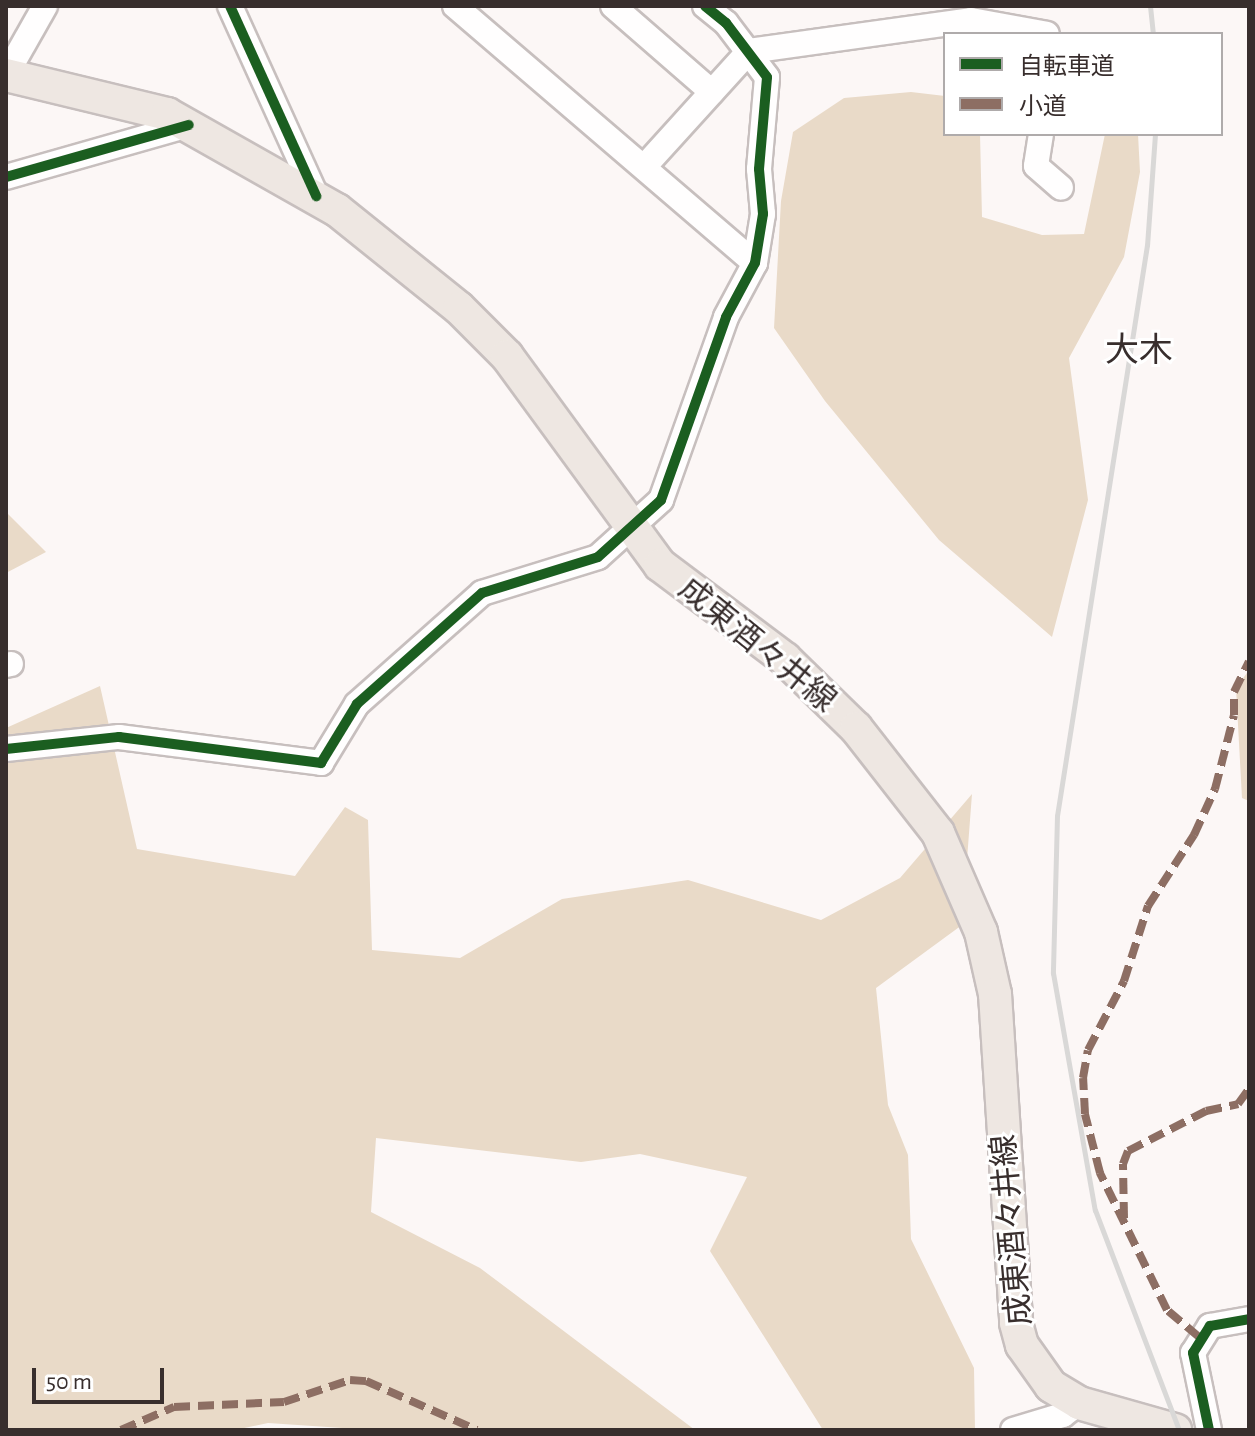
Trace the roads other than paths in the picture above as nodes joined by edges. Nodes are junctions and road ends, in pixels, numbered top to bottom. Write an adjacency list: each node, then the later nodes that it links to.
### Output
1 (45, 6): 9 (street)
2 (230, 6): 16 (street)
3 (455, 6): 13 (street)
4 (613, 6): 10 (street)
5 (705, 6): 8 (street)
6 (973, 13): 7 (street); 8 (street)
7 (1040, 32)
8 (749, 51): 10 (street); 17 (street)
9 (6, 75): 11 (main road, 成東酒々井線)
10 (712, 92): 13 (street)
11 (189, 125): 14 (street); 16 (main road, 成東酒々井線)
12 (1041, 136): 15 (street)
13 (644, 167): 17 (street)
14 (6, 177)
15 (1061, 188)
16 (316, 196): 18 (main road, 成東酒々井線)
17 (755, 263): 18 (street)
18 (629, 529): 19 (street); 21 (main road, 成東酒々井線)
19 (6, 749)
20 (1249, 1319): 24 (street)
21 (1079, 1403): 22 (street); 23 (main road, 成東酒々井線)
22 (1013, 1430)
23 (1175, 1430)
24 (1209, 1430)

